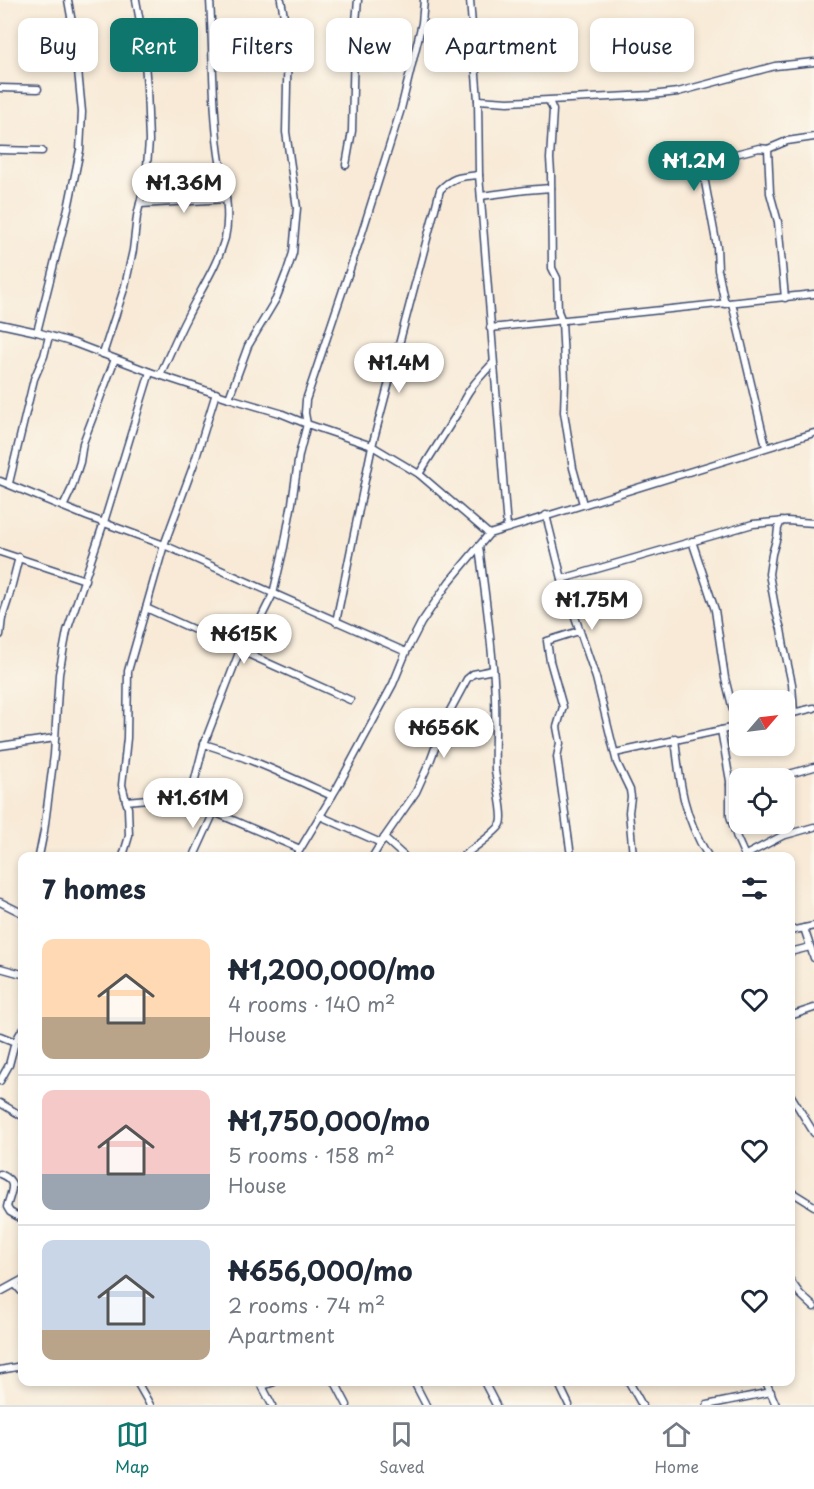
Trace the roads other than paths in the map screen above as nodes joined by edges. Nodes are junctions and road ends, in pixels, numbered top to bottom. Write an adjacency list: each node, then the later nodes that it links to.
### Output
1 (68, 0): 29 (street)
2 (136, 0): 22 (street)
3 (210, 0): 21 (street)
4 (281, 0): 37 (street)
5 (358, 0): 17 (street)
6 (424, 0): 38 (street)
7 (470, 0): 11 (street)
8 (814, 62): 12 (street)
9 (0, 88): 10 (street)
10 (38, 89)
11 (478, 100): 12 (street); 18 (street)
12 (549, 100): 19 (street)
13 (814, 137): 14 (street)
14 (768, 149): 24 (street); 25 (street)
15 (0, 150): 16 (street)
16 (42, 151)
17 (346, 165)
18 (479, 175): 20 (street); 40 (street)
19 (551, 188): 20 (street); 26 (street)
20 (481, 196): 28 (street)
21 (226, 199): 22 (street); 35 (street)
22 (140, 204): 31 (street)
23 (814, 294): 24 (street)
24 (785, 298): 25 (street)
25 (729, 304): 26 (street); 41 (street)
26 (562, 321): 28 (street); 45 (street)
27 (0, 324): 29 (street)
28 (490, 328): 33 (street)
29 (37, 332): 30 (street)
30 (50, 336): 31 (street); 44 (street)
31 (103, 354): 32 (street)
32 (115, 359): 34 (street); 46 (street)
33 (493, 363): 42 (street); 51 (street)
34 (150, 372): 35 (street); 49 (street)
35 (160, 375): 36 (street)
36 (216, 393): 37 (street); 54 (street)
37 (229, 398): 38 (street)
38 (307, 424): 40 (street); 60 (street)
39 (814, 433): 41 (street)
40 (372, 446): 42 (street); 63 (street)
41 (766, 447): 45 (street)
42 (419, 474): 52 (street)
43 (0, 481): 44 (street)
44 (9, 483): 46 (street)
45 (583, 504): 47 (street)
46 (63, 507): 49 (street)
47 (546, 515): 51 (street); 58 (street)
48 (781, 521): 50 (street); 53 (street); 69 (street)
49 (104, 522): 54 (street); 59 (street)
50 (814, 523)
51 (507, 528): 52 (street)
52 (489, 534): 55 (street)
53 (692, 541): 58 (street); 70 (street)
54 (164, 544): 60 (street); 61 (street)
55 (479, 546): 67 (street); 68 (street)
56 (0, 552): 57 (street)
57 (19, 557): 59 (street); 62 (street)
58 (562, 579): 64 (street)
59 (85, 580): 76 (street)
60 (273, 594): 63 (street); 66 (street)
61 (146, 608): 66 (street); 86 (street)
62 (1, 617): 65 (street)
63 (336, 622): 67 (street)
64 (579, 631): 80 (street); 100 (street)
65 (0, 635)
66 (240, 650): 71 (street); 78 (street)
67 (406, 652): 85 (street)
68 (493, 670): 91 (street); 99 (street)
69 (792, 690)
70 (729, 693)
71 (350, 700)
72 (814, 708): 73 (street)
73 (795, 713)
74 (729, 728): 75 (street)
75 (721, 730): 77 (street); 83 (street)
76 (55, 738): 79 (street); 93 (street)
77 (675, 738): 80 (street); 102 (street)
78 (204, 744): 84 (street); 85 (street)
79 (0, 746)
80 (615, 753): 101 (street)
81 (814, 767): 82 (street)
82 (795, 772)
83 (729, 779)
84 (182, 796): 86 (street); 87 (street)
85 (332, 796): 88 (street)
86 (126, 801): 94 (street)
87 (214, 812): 92 (street); 95 (street)
88 (320, 816): 91 (street); 92 (street)
89 (814, 827): 104 (street)
90 (735, 834): 103 (street)
91 (383, 840): 97 (street); 98 (street)
92 (300, 849): 96 (street)
93 (40, 852)
94 (124, 852)
95 (196, 852)
96 (298, 852)
97 (376, 852)
98 (399, 852)
99 (468, 852)
100 (570, 852)
101 (633, 852)
102 (705, 852)
103 (743, 852)
104 (752, 852)
105 (0, 902): 106 (street)
106 (18, 911)
107 (814, 926): 108 (street)
108 (804, 928): 109 (street); 110 (street)
109 (795, 930)
110 (810, 947): 111 (street); 112 (street)
111 (795, 951)
112 (814, 958)
113 (0, 968): 114 (street)
114 (18, 973)
115 (814, 1008): 116 (street)
116 (795, 1014)
117 (0, 1036): 119 (street)
118 (18, 1037): 119 (street)
119 (15, 1042): 120 (street)
120 (0, 1081)
121 (795, 1102): 124 (street)
122 (0, 1103): 123 (street)
123 (18, 1114)
124 (814, 1133)
125 (0, 1174): 128 (street)
126 (795, 1194): 127 (street)
127 (814, 1206)
128 (18, 1217)
129 (18, 1282): 130 (street)
130 (15, 1284): 132 (street); 133 (street)
131 (795, 1286): 134 (street)
132 (18, 1287)
133 (0, 1292)
134 (814, 1307)
135 (18, 1367): 136 (street)
136 (0, 1370)
137 (141, 1386): 146 (street)
138 (263, 1386): 147 (street)
139 (337, 1386): 148 (street)
140 (416, 1386): 149 (street)
141 (486, 1386): 150 (street)
142 (560, 1386): 151 (street)
143 (631, 1386): 152 (street)
144 (768, 1386): 145 (street)
145 (771, 1392): 153 (street); 154 (street)
146 (150, 1405)
147 (272, 1405)
148 (347, 1405)
149 (426, 1405)
150 (496, 1405)
151 (569, 1405)
152 (642, 1405)
153 (707, 1405)
154 (776, 1405)

